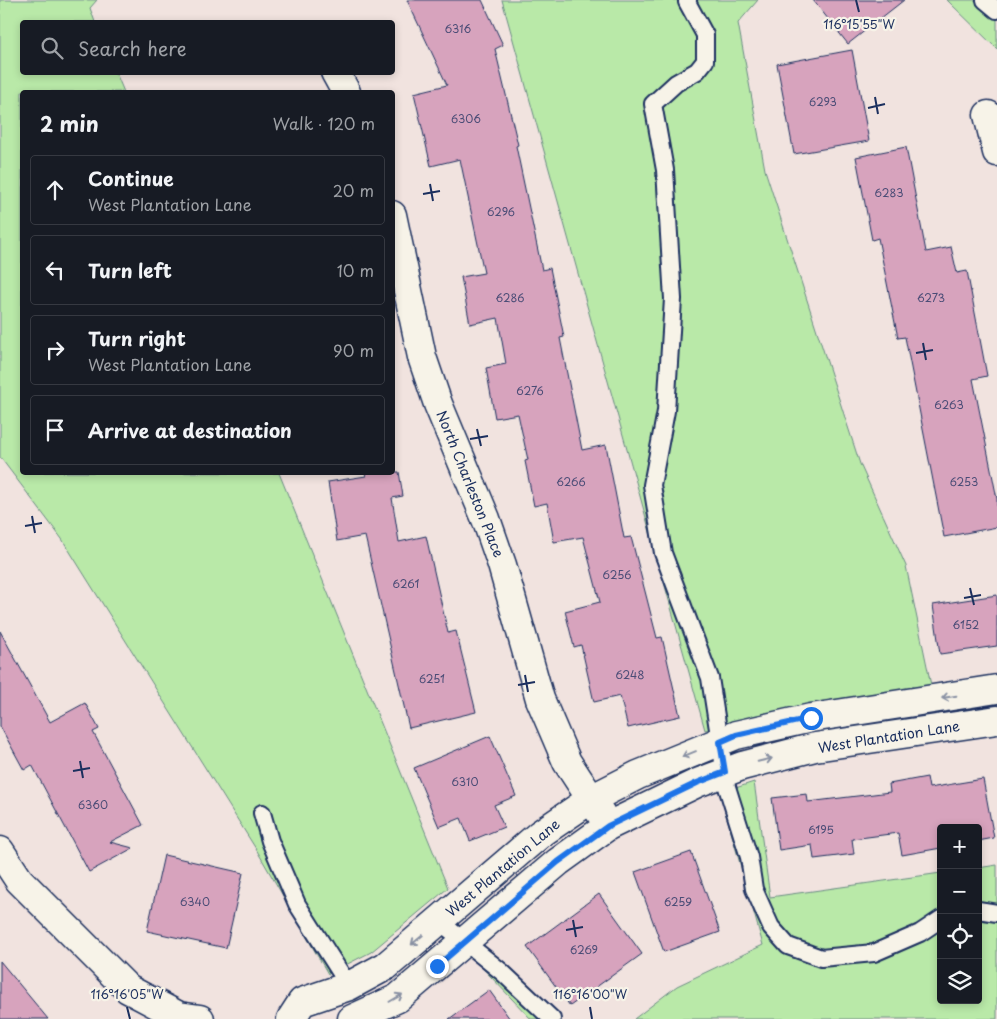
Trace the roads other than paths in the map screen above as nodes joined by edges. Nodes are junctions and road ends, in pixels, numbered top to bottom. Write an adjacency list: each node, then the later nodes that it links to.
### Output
1 (688, 0): 11 (lane)
2 (985, 0): 3 (lane)
3 (997, 10)
4 (337, 75): 5 (street)
5 (345, 90)
6 (988, 115): 7 (street)
7 (997, 152)
8 (395, 229): 13 (street, North Charleston Place)
9 (997, 689): 11 (street, West Plantation Lane, one-way to 11)
10 (997, 720): 12 (street, West Plantation Lane, one-way to 10)
11 (720, 742): 12 (lane); 13 (street, West Plantation Lane, one-way to 13)
12 (725, 772): 15 (street, West Plantation Lane); 20 (lane)
13 (591, 799): 15 (street, North Charleston Place); 19 (street, West Plantation Lane)
14 (262, 813): 22 (lane)
15 (608, 826): 21 (street, West Plantation Lane)
16 (0, 851): 23 (street)
17 (982, 911): 18 (lane)
18 (997, 913)
19 (439, 921): 21 (lane); 22 (street, West Plantation Lane, one-way to 22)
20 (937, 922)
21 (465, 942): 25 (street, West Plantation Lane, one-way to 21); 26 (lane)
22 (349, 986): 24 (street, West Plantation Lane)
23 (200, 1019)
24 (291, 1019)
25 (352, 1019)
26 (552, 1019)

